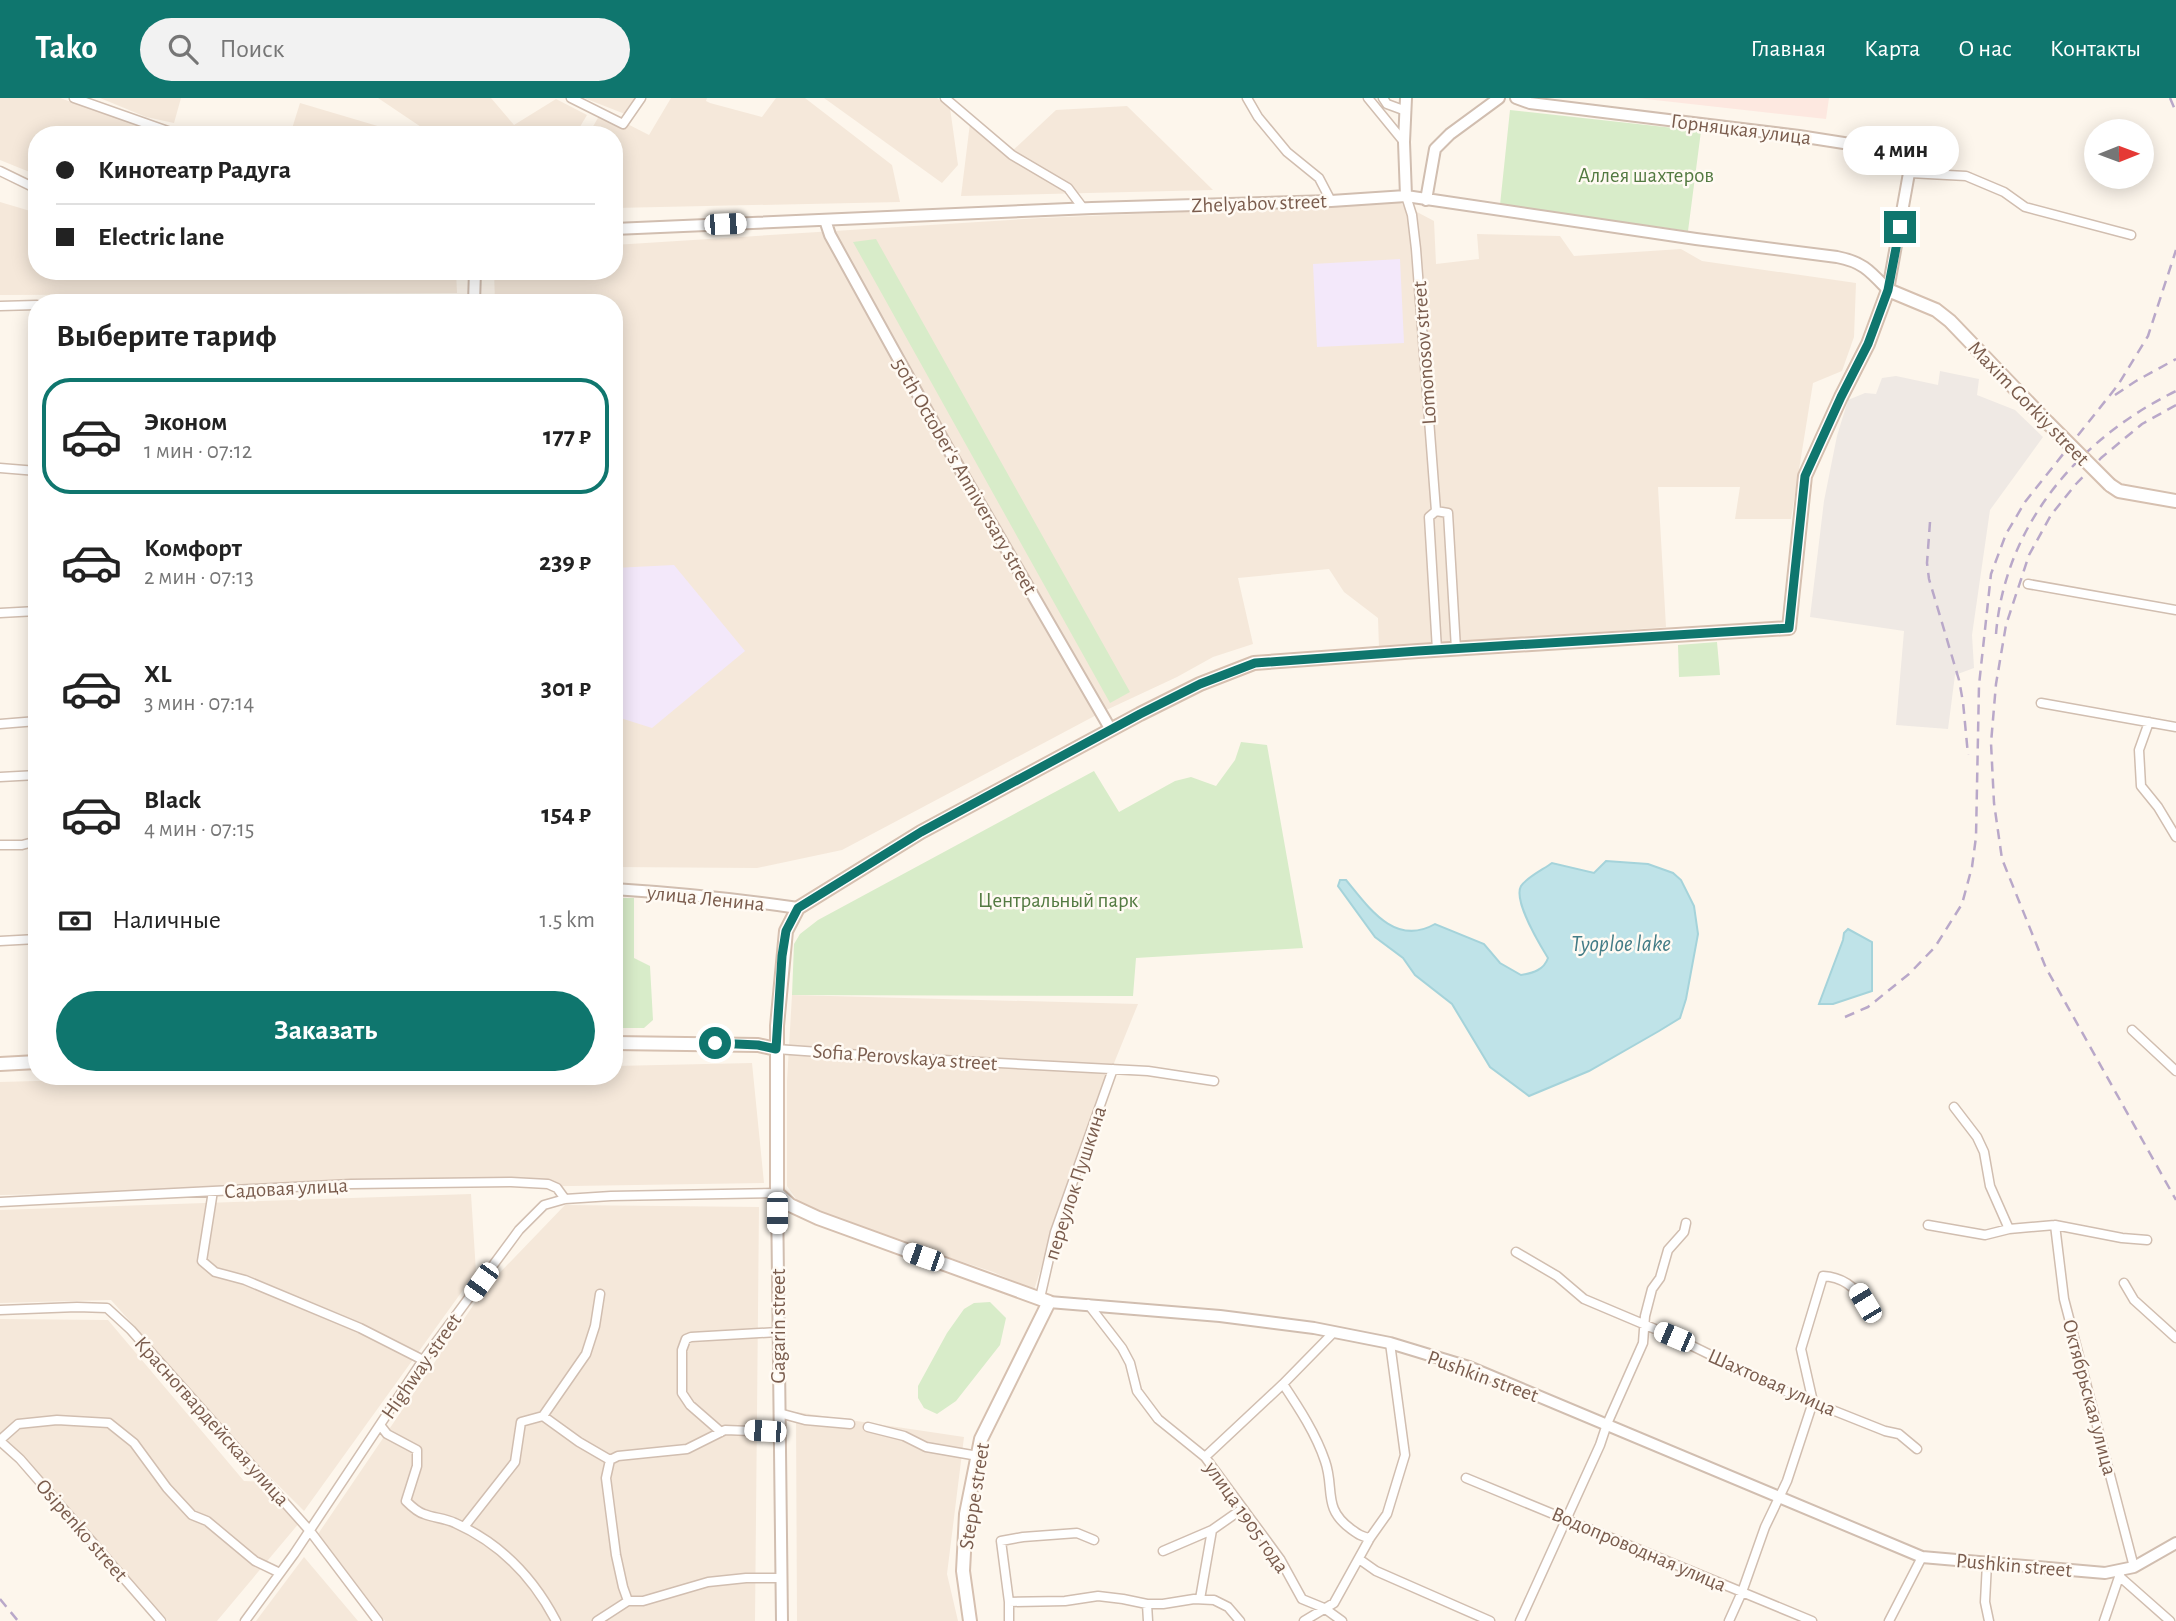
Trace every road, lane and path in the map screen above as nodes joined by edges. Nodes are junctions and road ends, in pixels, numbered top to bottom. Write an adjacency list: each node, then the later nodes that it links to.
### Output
1 (74, 98): 12 (street)
2 (571, 98): 3 (street)
3 (641, 98)
4 (945, 98): 20 (street)
5 (1247, 98): 19 (street)
6 (1367, 98): 13 (street)
7 (1383, 98): 11 (street)
8 (1406, 98): 11 (street)
9 (1499, 98): 18 (street)
10 (1517, 98): 15 (street, Горняцкая улица)
11 (1406, 111): 13 (street)
12 (153, 126)
13 (1404, 142): 17 (street)
14 (0, 171): 16 (street)
15 (1909, 173): 23 (street); 24 (street)
16 (28, 185)
17 (1406, 196): 18 (street, Zhelyabov street); 19 (street, Zhelyabov street); 30 (street, Lomonosov street)
18 (1426, 200): 24 (street, Zhelyabov street)
19 (1331, 201): 20 (street, Zhelyabov street)
20 (1083, 208): 21 (street, Zhelyabov street)
21 (825, 220): 22 (street, Zhelyabov street); 42 (street, 50th October's Anniversary street)
22 (623, 229)
23 (2131, 235)
24 (1888, 290): 29 (main road, Maxim Gorkiy street, bridge); 35 (main road)
25 (28, 305): 26 (street)
26 (0, 306)
27 (0, 468): 28 (street)
28 (28, 470)
29 (2176, 500)
30 (1436, 511): 35 (street, Lomonosov street); 36 (street, Lomonosov street)
31 (2028, 584): 32 (street)
32 (2176, 610)
33 (28, 611): 34 (street)
34 (0, 613)
35 (1456, 649): 36 (main road)
36 (1437, 650): 42 (main road)
37 (2041, 703): 39 (street)
38 (28, 722): 40 (street)
39 (2149, 722): 41 (street); 45 (street)
40 (0, 724)
41 (2176, 727)
42 (1111, 730): 49 (main road)
43 (28, 775): 44 (street)
44 (0, 776)
45 (2176, 837)
46 (28, 843): 47 (street)
47 (0, 845)
48 (623, 889): 49 (street, улица Ленина)
49 (798, 908): 54 (main road, Gagarin street)
50 (28, 939): 51 (street)
51 (0, 941)
52 (2132, 1030): 58 (street)
53 (623, 1043): 54 (main road, Sofia Perovskaya street)
54 (776, 1049): 57 (street, Sofia Perovskaya street); 62 (main road, Gagarin street)
55 (28, 1062): 56 (main road)
56 (0, 1064)
57 (1113, 1069): 59 (street, Sofia Perovskaya street); 73 (street, переулок Пушкина)
58 (2176, 1071)
59 (1214, 1081)
60 (1954, 1107): 68 (street)
61 (213, 1191): 63 (street, Садовая улица); 64 (street, Садовая улица); 82 (street)
62 (777, 1194): 63 (street, Highway street); 73 (main road, Pushkin street); 78 (street, Gagarin street)
63 (565, 1199): 82 (street, Highway street)
64 (0, 1202)
65 (1686, 1223): 77 (street)
66 (1928, 1225): 68 (street)
67 (2056, 1225): 68 (street); 69 (street); 112 (street, Октябрьская улица)
68 (2009, 1229)
69 (2147, 1240)
70 (1516, 1252): 77 (street, Шахтовая улица)
71 (2124, 1283): 80 (street)
72 (600, 1294): 86 (street)
73 (1044, 1300): 75 (street, Pushkin street); 95 (main road, Steppe street)
74 (1865, 1303): 84 (street)
75 (1088, 1304): 79 (street, Pushkin street); 96 (street, улица 1905 года)
76 (0, 1310): 104 (street, Красногвардейская улица)
77 (1644, 1325): 84 (street, Шахтовая улица); 88 (street)
78 (778, 1332): 85 (street, Gagarin street); 91 (street)
79 (1334, 1332): 81 (street, Pushkin street); 83 (street)
80 (2176, 1338)
81 (1390, 1343): 88 (street, Pushkin street); 105 (street)
82 (423, 1360): 89 (street, Highway street)
83 (1283, 1384): 96 (street); 105 (street)
84 (1813, 1402): 94 (street, Шахтовая улица); 99 (street)
85 (779, 1413): 87 (street); 92 (street, Gagarin street)
86 (543, 1416): 97 (street); 102 (street)
87 (850, 1424)
88 (1607, 1424): 99 (street, Pushkin street); 101 (street)
89 (380, 1425): 102 (street); 104 (street, Highway street)
90 (869, 1427): 95 (street)
91 (721, 1432): 92 (street); 97 (street)
92 (779, 1432): 115 (street, Gagarin street)
93 (0, 1441): 113 (street); 122 (street, Osipenko street)
94 (1917, 1449)
95 (978, 1456): 128 (main road, Steppe street)
96 (1205, 1457): 100 (street, улица 1905 года)
97 (610, 1460): 118 (street)
98 (1465, 1478): 101 (street, Водопроводная улица)
99 (1778, 1497): 109 (street, Pushkin street); 116 (street)
100 (1242, 1508): 103 (street); 121 (street, улица 1905 года)
101 (1566, 1519): 116 (street, Водопроводная улица); 135 (street)
102 (464, 1527): 125 (street)
103 (1212, 1530): 108 (street); 117 (street)
104 (310, 1531): 113 (street, Highway street); 124 (street, Красногвардейская улица)
105 (1370, 1538): 110 (street)
106 (1094, 1540): 119 (street)
107 (2176, 1543): 112 (street, Pushkin street)
108 (1163, 1551)
109 (1922, 1557): 111 (street, Pushkin street); 138 (street)
110 (1359, 1559): 121 (street); 134 (street)
111 (1987, 1563): 114 (street, Pushkin street); 139 (street)
112 (2134, 1567): 114 (street, Pushkin street)
113 (280, 1573): 123 (street, Highway street)
114 (2120, 1573): 140 (street); 141 (street)
115 (781, 1578): 118 (street); 127 (street, Gagarin street)
116 (1742, 1592): 136 (street); 137 (street, Водопроводная улица)
117 (1197, 1599): 120 (street); 131 (street)
118 (628, 1601): 126 (street)
119 (1009, 1602): 120 (street); 129 (street)
120 (1147, 1604): 130 (street)
121 (1324, 1608): 132 (street); 133 (street, улица 1905 года)
122 (161, 1621)
123 (245, 1621)
124 (378, 1621)
125 (556, 1621)
126 (597, 1621)
127 (782, 1621)
128 (970, 1621)
129 (1009, 1621)
130 (1148, 1621)
131 (1240, 1621)
132 (1304, 1621)
133 (1342, 1621)
134 (1490, 1621)
135 (1520, 1621)
136 (1729, 1621)
137 (1812, 1621)
138 (1889, 1621)
139 (1989, 1621)
140 (2104, 1621)
141 (2170, 1621)

